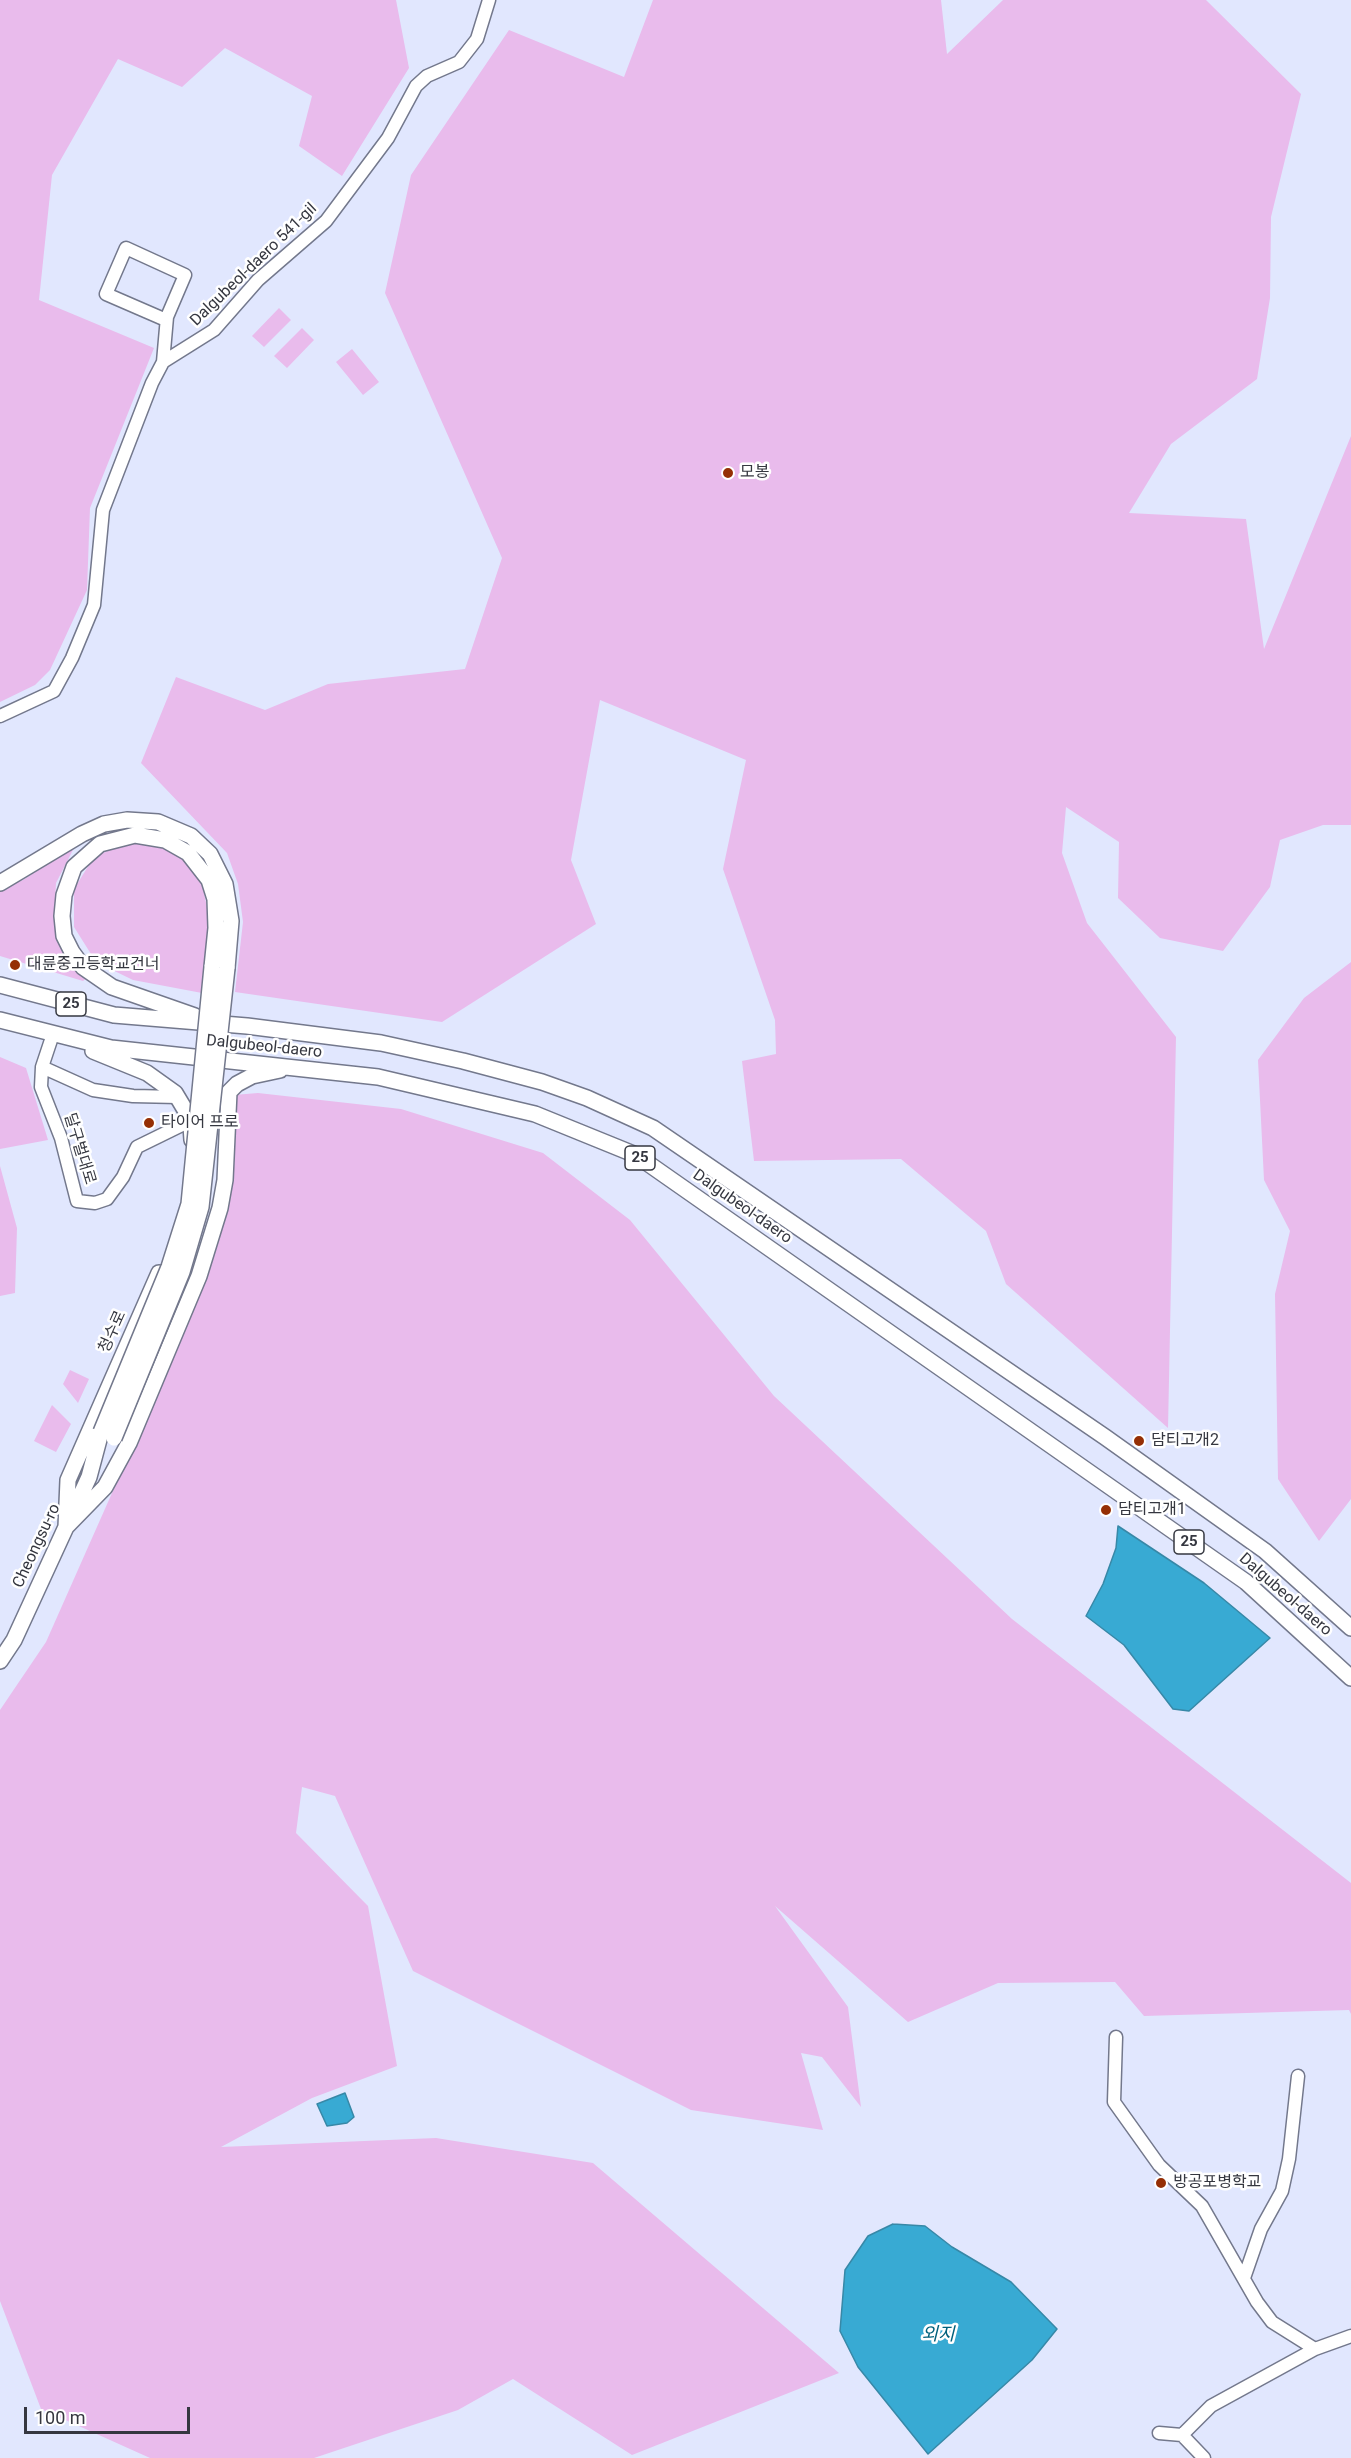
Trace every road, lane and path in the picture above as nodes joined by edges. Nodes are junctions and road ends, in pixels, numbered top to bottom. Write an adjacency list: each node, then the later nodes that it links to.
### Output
1 (489, 0): 3 (street, Dalgubeol-daero 541-gil)
2 (166, 320): 2 (street); 3 (street)
3 (163, 362): 4 (street)
4 (0, 716)
5 (0, 883): 6 (main road)
6 (220, 968): 9 (main road); 15 (main road, Cheongsu-ro, bridge)
7 (0, 985): 9 (main road, Dalgubeol-daero / 25)
8 (0, 1020): 10 (main road, Dalgubeol-daero / 25)
9 (247, 1026): 16 (main road, Dalgubeol-daero / 25)
10 (60, 1036): 11 (street, 달구벌대로); 12 (main road, Dalgubeol-daero / 25); 13 (main road)
11 (42, 1067): 13 (street); 14 (street, 달구벌대로)
12 (287, 1067): 15 (main road); 18 (main road, Dalgubeol-daero / 25)
13 (178, 1097): 14 (main road)
14 (190, 1121): 15 (main road, 청수로)
15 (66, 1527): 17 (main road, Cheongsu-ro)
16 (1351, 1628)
17 (0, 1661)
18 (1351, 1678)
19 (1116, 2037): 21 (street)
20 (1298, 2076): 21 (street)
21 (1244, 2278): 23 (street)
22 (1351, 2336): 23 (street)
23 (1315, 2349): 25 (street)
24 (1160, 2433): 25 (street)
25 (1182, 2435): 26 (street)
26 (1204, 2458)

